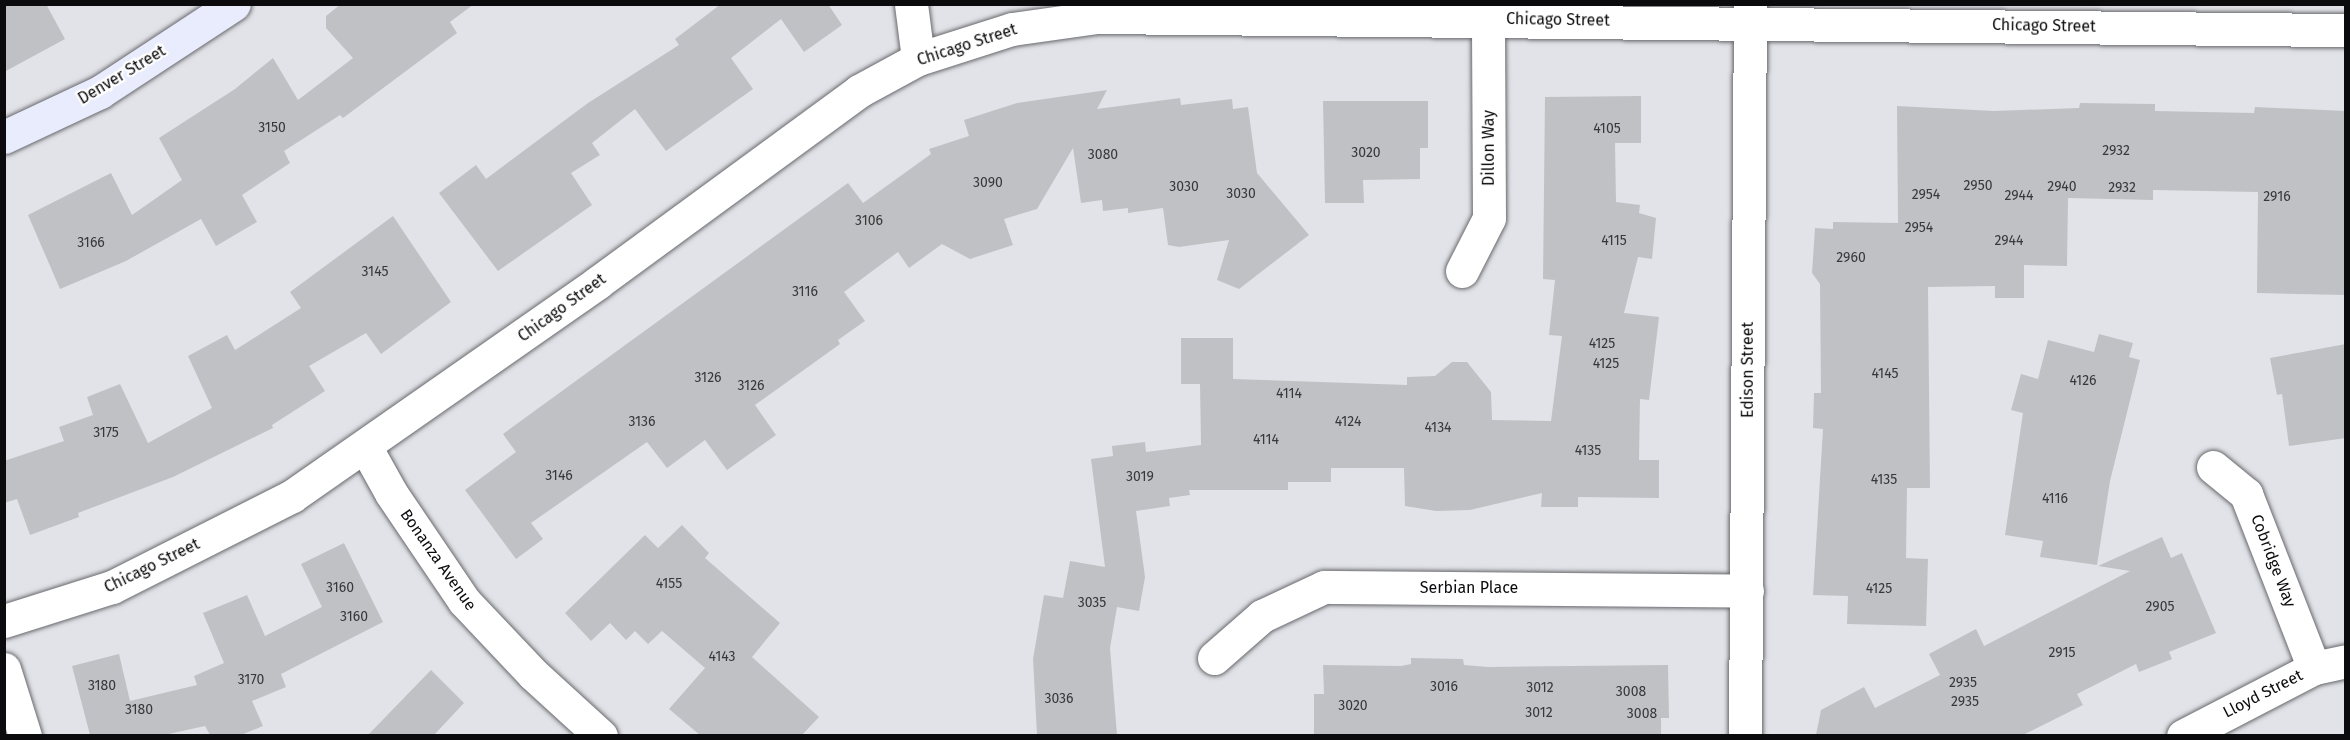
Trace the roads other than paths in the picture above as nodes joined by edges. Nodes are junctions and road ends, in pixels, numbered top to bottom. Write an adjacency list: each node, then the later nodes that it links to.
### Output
1 (234, 4): 7 (street, Denver Street)
2 (912, 4): 6 (street)
3 (1750, 14): 4 (street, Chicago Street); 5 (street, Chicago Street); 11 (street, Edison Street)
4 (1488, 19): 6 (street, Chicago Street); 8 (street, Dillon Way)
5 (2346, 30)
6 (918, 60): 9 (street, Chicago Street)
7 (4, 137)
8 (1462, 271)
9 (366, 448): 12 (street, Chicago Street); 17 (street, Bonanza Avenue)
10 (2213, 466): 14 (street, Cobridge Way)
11 (1747, 591): 13 (street, Serbian Place); 18 (street, Edison Street)
12 (4, 621)
13 (1214, 658)
14 (2330, 665): 19 (street, Lloyd Street)
15 (4, 669): 16 (street)
16 (25, 735)
17 (601, 735)
18 (1745, 735)
19 (2183, 735)

